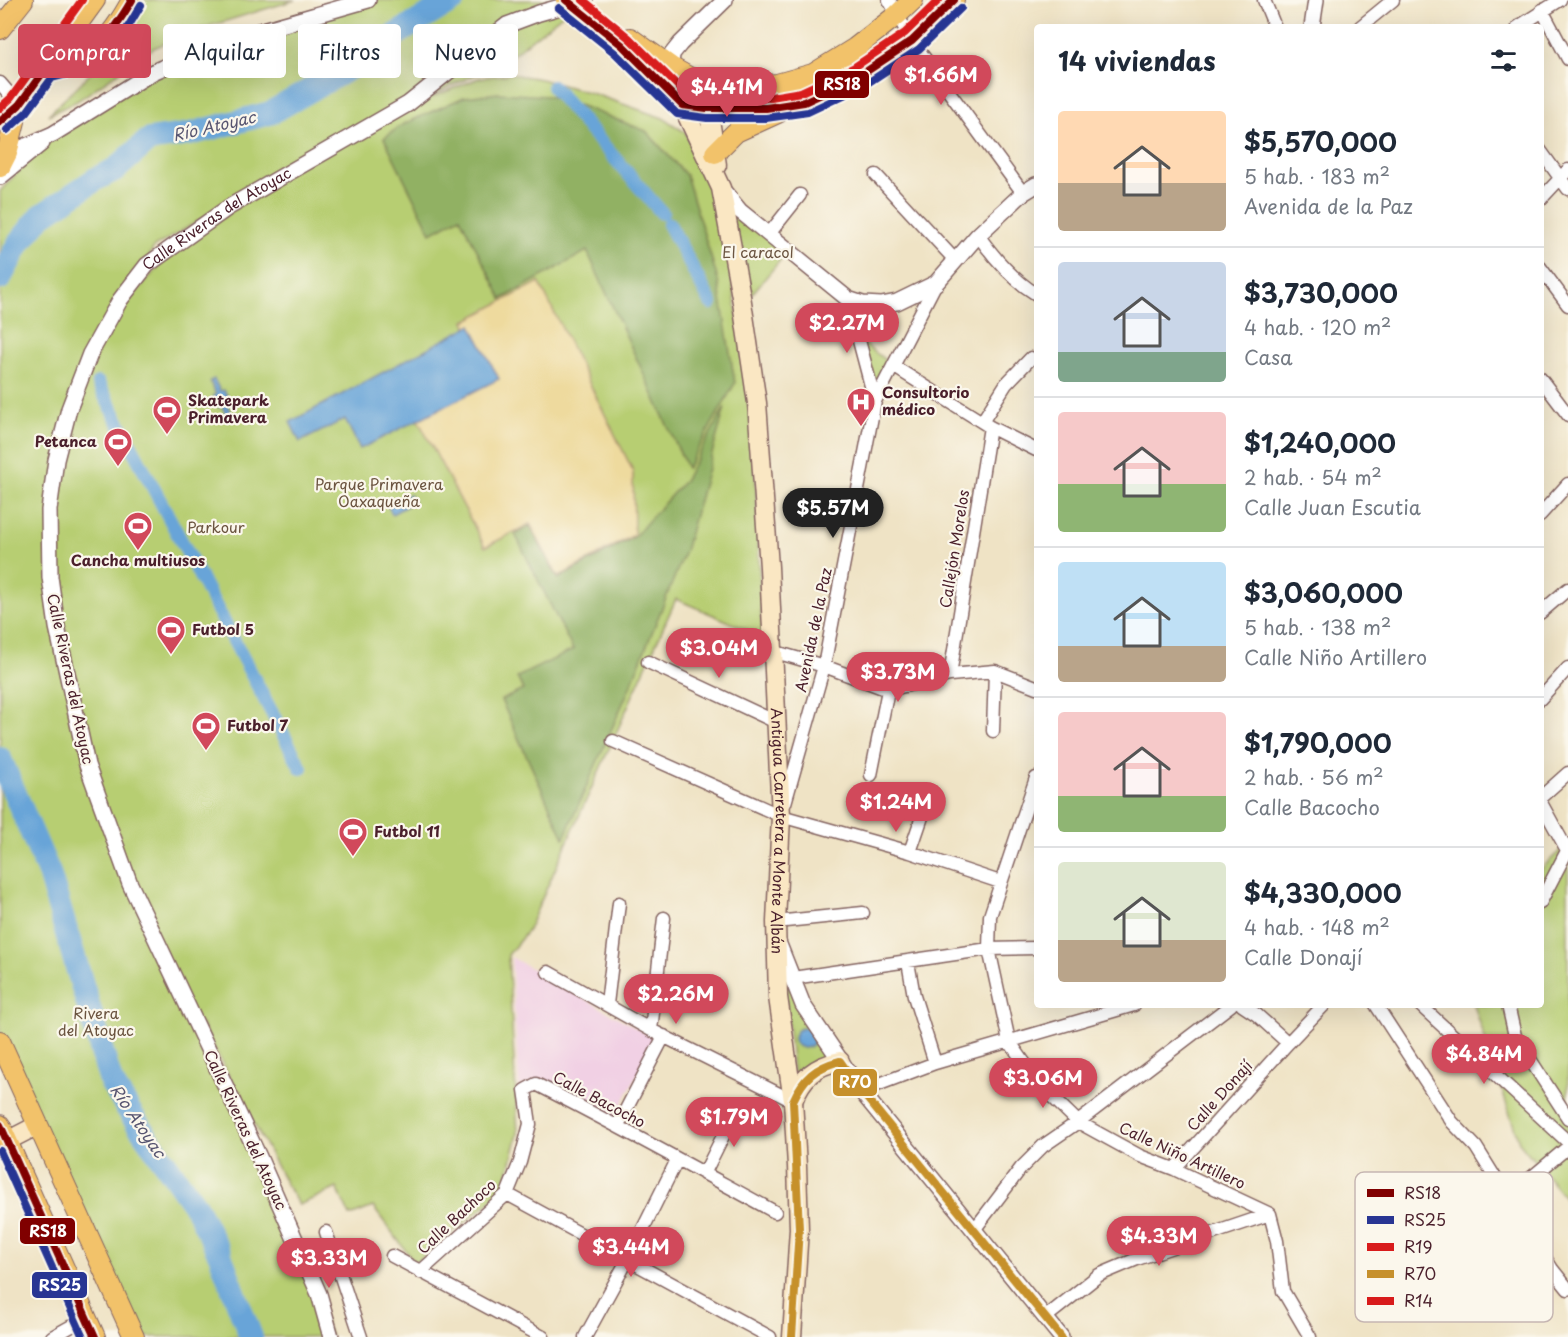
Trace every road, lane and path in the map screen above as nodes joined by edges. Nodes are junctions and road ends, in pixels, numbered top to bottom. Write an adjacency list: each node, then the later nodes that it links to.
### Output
1 (95, 0): 15 (main road)
2 (132, 0): 16 (main road)
3 (368, 0): 33 (street)
4 (566, 0): 22 (main road, bridge)
5 (584, 0): 22 (main road); 142 (street, Calle Riveras del Atoyac)
6 (725, 0): 24 (street)
7 (913, 0): 13 (main road)
8 (954, 0): 21 (main road)
9 (1264, 0): 17 (street)
10 (1316, 0): 18 (street)
11 (1393, 0): 19 (street)
12 (1560, 0): 14 (street)
13 (893, 7): 21 (street); 27 (main road)
14 (1542, 10): 20 (street); 23 (street)
15 (78, 24)
16 (118, 24)
17 (1274, 24)
18 (1312, 24)
19 (1364, 24)
20 (1522, 24)
21 (912, 41): 28 (main road); 41 (street)
22 (626, 42): 24 (main road); 30 (main road)
23 (1568, 59)
24 (671, 67): 27 (main road); 30 (main road, Antigua Carretera a Monte Albán)
25 (39, 78): 29 (main road)
26 (0, 83): 29 (street)
27 (705, 86): 31 (main road)
28 (804, 102): 31 (main road); 34 (main road)
29 (19, 105): 32 (main road); 36 (main road)
30 (682, 105): 31 (main road); 40 (main road, Antigua Carretera a Monte Albán)
31 (707, 108): 34 (main road)
32 (0, 122)
33 (53, 134): 36 (street); 39 (street)
34 (715, 153): 40 (main road)
35 (1544, 154): 37 (street)
36 (2, 160)
37 (1564, 174): 42 (street); 44 (street)
38 (876, 175): 47 (street)
39 (0, 177)
40 (721, 188): 45 (street); 64 (main road, Antigua Carretera a Monte Albán)
41 (1030, 189): 46 (street)
42 (1568, 189)
43 (800, 195): 45 (street)
44 (1544, 196)
45 (769, 234): 51 (street)
46 (978, 235): 47 (street); 50 (street)
47 (956, 260): 49 (street)
48 (1544, 272): 52 (street)
49 (936, 283): 51 (street); 54 (street, Avenida de la Paz)
50 (1034, 289)
51 (848, 299): 56 (street)
52 (1568, 305)
53 (1031, 358): 58 (street)
54 (893, 366): 56 (street, Avenida de la Paz); 58 (street)
55 (1544, 383): 57 (street)
56 (875, 401): 66 (street, Avenida de la Paz)
57 (1568, 415)
58 (986, 424): 59 (street); 69 (street, Callejón Morelos)
59 (1034, 449)
60 (1568, 484): 61 (street)
61 (1544, 511)
62 (1568, 589): 63 (street)
63 (1544, 610)
64 (772, 651): 66 (street); 73 (main road, Antigua Carretera a Monte Albán)
65 (648, 662): 73 (street)
66 (824, 666): 71 (street); 82 (street, Avenida de la Paz)
67 (1568, 668): 72 (street)
68 (994, 671): 69 (street); 70 (street); 74 (street)
69 (950, 675): 71 (street)
70 (1034, 686)
71 (888, 690): 77 (street)
72 (1544, 695)
73 (776, 722): 82 (main road, Antigua Carretera a Monte Albán)
74 (993, 731)
75 (613, 741): 82 (street)
76 (1568, 773): 79 (street)
77 (871, 775)
78 (1034, 784): 85 (street, Calle Niño Artillero)
79 (1544, 796)
80 (1544, 807): 83 (street)
81 (925, 808): 84 (street)
82 (781, 816): 84 (street); 90 (main road, Antigua Carretera a Monte Albán)
83 (1568, 849): 86 (street)
84 (910, 852): 85 (street)
85 (1000, 882): 92 (street, Calle Niño Artillero)
86 (1544, 895)
87 (619, 903): 96 (street)
88 (863, 914): 90 (street)
89 (664, 918): 104 (street)
90 (776, 930): 95 (street, Antigua Carretera a Monte Albán); 113 (main road)
91 (1034, 948): 92 (street)
92 (989, 949): 93 (street); 107 (street, Calle Niño Artillero)
93 (908, 962): 95 (street); 110 (street)
94 (548, 972): 96 (street)
95 (794, 978): 109 (street, Antigua Carretera a Monte Albán)
96 (607, 1004): 104 (street)
97 (1124, 1008): 107 (street)
98 (1227, 1008): 116 (street)
99 (1246, 1008): 108 (street)
100 (1321, 1008): 108 (street, Calle Donají)
101 (1378, 1008): 124 (street)
102 (1423, 1008): 120 (street)
103 (1509, 1008): 115 (street)
104 (651, 1030): 105 (street)
105 (664, 1036): 113 (street); 118 (street)
106 (0, 1041): 117 (main road)
107 (1009, 1041): 110 (street); 116 (street, Calle Niño Artillero)
108 (1288, 1043): 123 (street, Calle Donají)
109 (840, 1061): 112 (street, Antigua Carretera a Monte Albán); 113 (main road)
110 (936, 1063): 112 (street)
111 (536, 1084): 118 (street, Calle Bacocho); 127 (street, Calle Bachoco)
112 (861, 1091): 130 (street, Antigua Carretera a Monte Albán)
113 (793, 1101): 147 (main road)
114 (737, 1108): 126 (street)
115 (1568, 1118)
116 (1078, 1122): 123 (street, Calle Niño Artillero); 130 (street)
117 (38, 1125): 119 (main road); 141 (main road)
118 (618, 1125): 122 (street, Calle Bacocho)
119 (3, 1133): 138 (main road)
120 (1568, 1142)
121 (1568, 1147): 125 (street)
122 (677, 1160): 126 (street, Calle Bacocho); 133 (street)
123 (1174, 1169): 129 (street, Calle Niño Artillero)
124 (1491, 1172)
125 (1538, 1172)
126 (704, 1174): 128 (street, Calle Bacocho)
127 (507, 1194): 133 (street); 135 (street, Calle Bachoco)
128 (775, 1212)
129 (1270, 1214): 137 (street); 149 (street)
130 (974, 1230): 137 (street, Antigua Carretera a Monte Albán)
131 (326, 1232): 143 (street)
132 (392, 1256): 135 (street)
133 (627, 1259): 145 (street); 146 (street)
134 (1553, 1270): 136 (street)
135 (420, 1272): 144 (street)
136 (1568, 1289)
137 (1046, 1317): 148 (street, Antigua Carretera a Monte Albán)
138 (86, 1318): 139 (street); 140 (main road)
139 (52, 1337)
140 (95, 1337)
141 (134, 1337)
142 (331, 1337)
143 (361, 1337)
144 (543, 1337)
145 (585, 1337)
146 (770, 1337)
147 (792, 1337)
148 (1061, 1337)
149 (1310, 1337)

